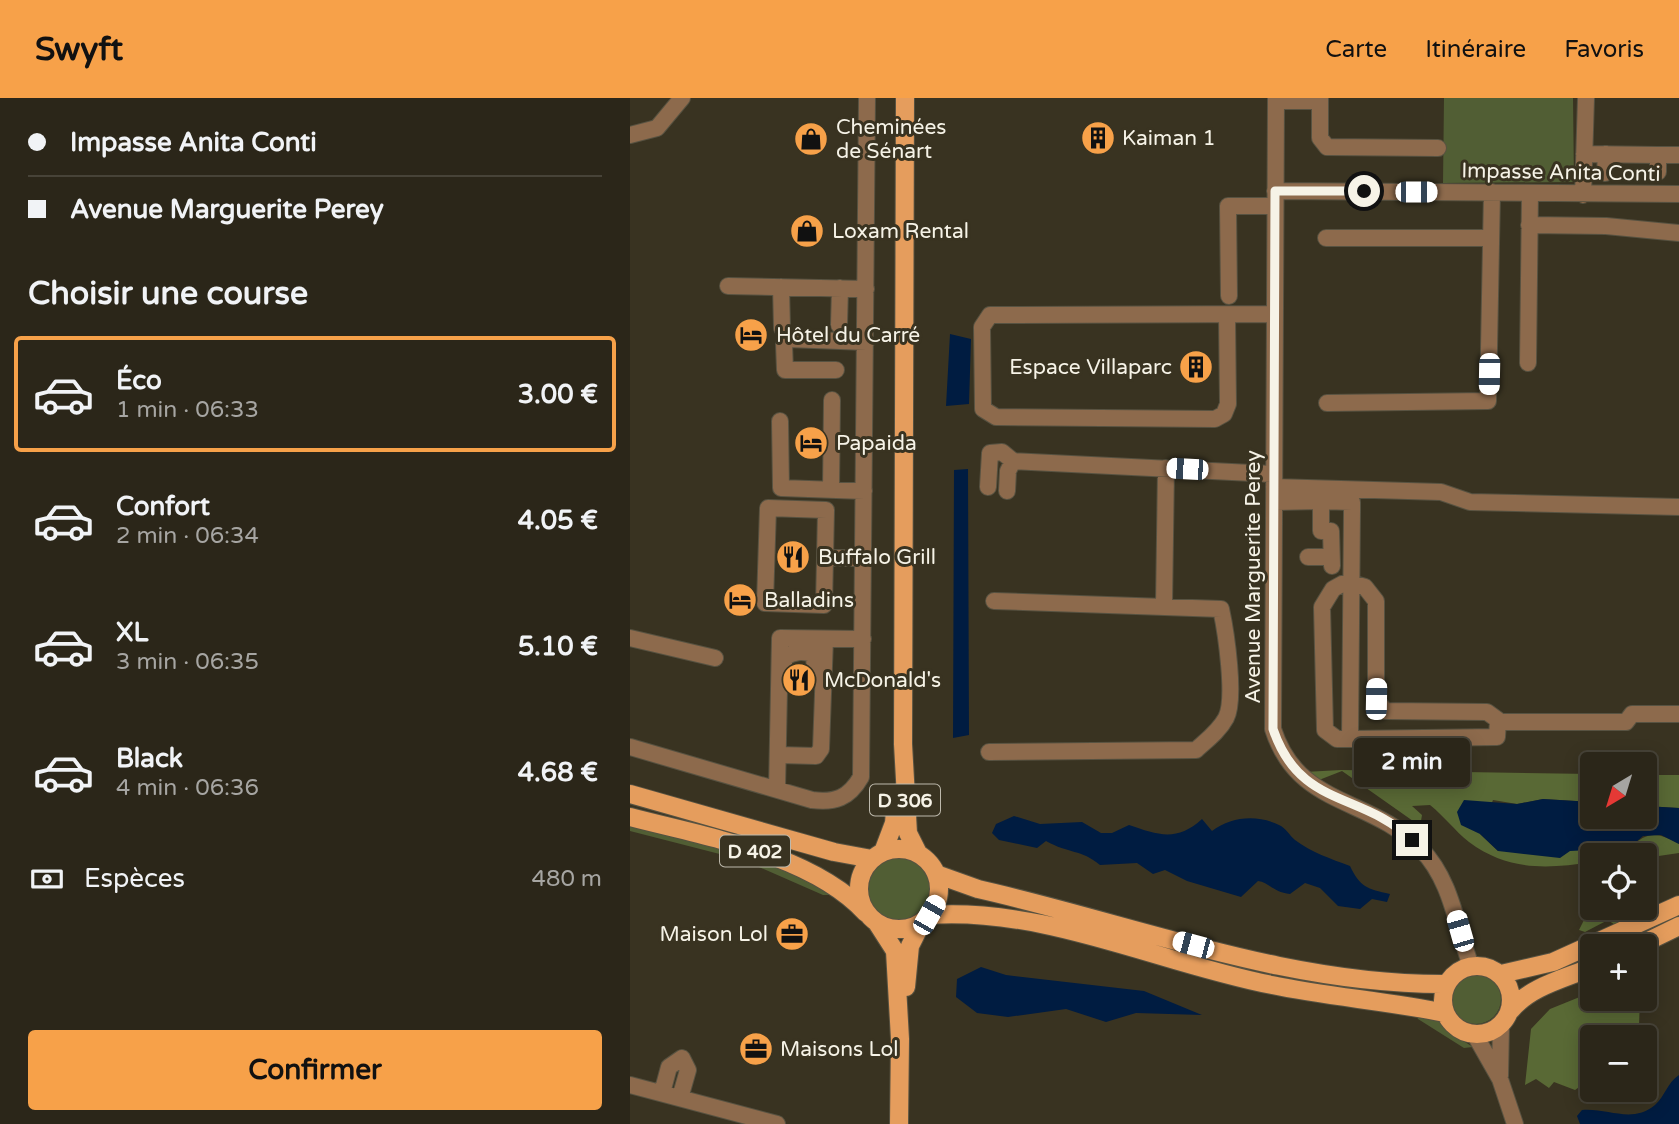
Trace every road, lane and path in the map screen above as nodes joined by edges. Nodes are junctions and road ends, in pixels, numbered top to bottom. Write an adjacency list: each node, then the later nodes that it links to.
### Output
1 (682, 98): 7 (street)
2 (867, 98): 29 (street)
3 (905, 98): 65 (main road, D 306)
4 (1586, 98): 9 (street)
5 (1320, 99): 6 (street); 8 (street)
6 (1276, 100): 21 (street, Avenue Marguerite Perey)
7 (630, 135)
8 (1438, 148)
9 (1584, 154): 10 (street); 20 (street)
10 (1606, 154): 11 (street); 16 (street)
11 (1630, 154): 12 (street); 14 (street)
12 (1658, 155): 13 (street); 15 (street)
13 (1679, 155)
14 (1632, 172)
15 (1658, 172)
16 (1605, 173)
17 (1492, 192): 18 (street, Impasse Anita Conti); 21 (street, Impasse Anita Conti); 25 (street)
18 (1530, 193): 20 (street, Impasse Anita Conti); 22 (street)
19 (1679, 194): 20 (street, Impasse Anita Conti)
20 (1583, 195)
21 (1275, 199): 30 (street, Impasse Anita Conti); 31 (street, Avenue Marguerite Perey)
22 (1530, 225): 23 (street); 36 (street)
23 (1679, 233)
24 (1326, 238): 25 (street)
25 (1491, 238): 39 (street)
26 (728, 286): 27 (street)
27 (781, 287): 28 (street); 34 (street)
28 (840, 288): 29 (street); 33 (street)
29 (866, 289): 35 (street)
30 (1228, 296)
31 (1275, 314): 32 (street); 44 (street, Avenue Marguerite Perey)
32 (1227, 316): 32 (street)
33 (839, 325)
34 (788, 339): 35 (street); 37 (street)
35 (866, 342): 46 (street)
36 (1528, 363)
37 (836, 370)
38 (832, 400): 45 (street)
39 (1327, 403)
40 (780, 421): 45 (street)
41 (1013, 461): 42 (street); 43 (street); 47 (street)
42 (1166, 468): 44 (street); 55 (street)
43 (988, 487)
44 (1274, 487): 48 (street); 49 (street); 80 (street, Avenue Marguerite Perey)
45 (831, 490): 46 (street)
46 (864, 491): 52 (street)
47 (1007, 491)
48 (1321, 501): 50 (street); 53 (street)
49 (1679, 507)
50 (1308, 557)
51 (825, 558): 51 (street); 52 (street)
52 (863, 558): 58 (street)
53 (1351, 583): 63 (street); 64 (street); 64 (street)
54 (994, 601): 55 (street)
55 (1164, 606): 67 (street)
56 (630, 638): 59 (street)
57 (825, 639): 58 (street); 60 (street); 61 (street)
58 (863, 639): 69 (street)
59 (715, 658)
60 (823, 705): 61 (street); 68 (street)
61 (780, 713): 68 (street)
62 (1679, 714): 63 (street)
63 (1498, 722): 64 (street)
64 (1350, 739)
65 (903, 744): 72 (main road, D 306); 73 (main road, D 306)
66 (630, 747): 69 (street)
67 (989, 752)
68 (779, 755): 69 (street)
69 (777, 790)
70 (630, 794): 73 (main road, D 402)
71 (630, 817): 76 (main road, D 402)
72 (918, 853): 73 (main road); 74 (main road)
73 (877, 856): 76 (main road)
74 (936, 873): 77 (main road); 83 (main road)
75 (1679, 905): 82 (main road)
76 (871, 917): 77 (main road); 87 (main road)
77 (925, 918): 84 (main road); 87 (main road)
78 (1679, 926): 79 (main road)
79 (1657, 937)
80 (1471, 966): 82 (main road); 83 (main road)
81 (1580, 972): 85 (main road)
82 (1501, 974): 85 (main road)
83 (1446, 984): 84 (main road)
84 (1445, 1013): 86 (main road)
85 (1506, 1017): 86 (main road); 88 (street)
86 (1475, 1035): 88 (street)
87 (900, 1039): 94 (main road)
88 (1500, 1079): 95 (street)
89 (630, 1085): 90 (street)
90 (662, 1093): 91 (street); 91 (street)
91 (681, 1098): 92 (street)
92 (710, 1115): 93 (street)
93 (777, 1124)
94 (900, 1124)
95 (1515, 1124)

